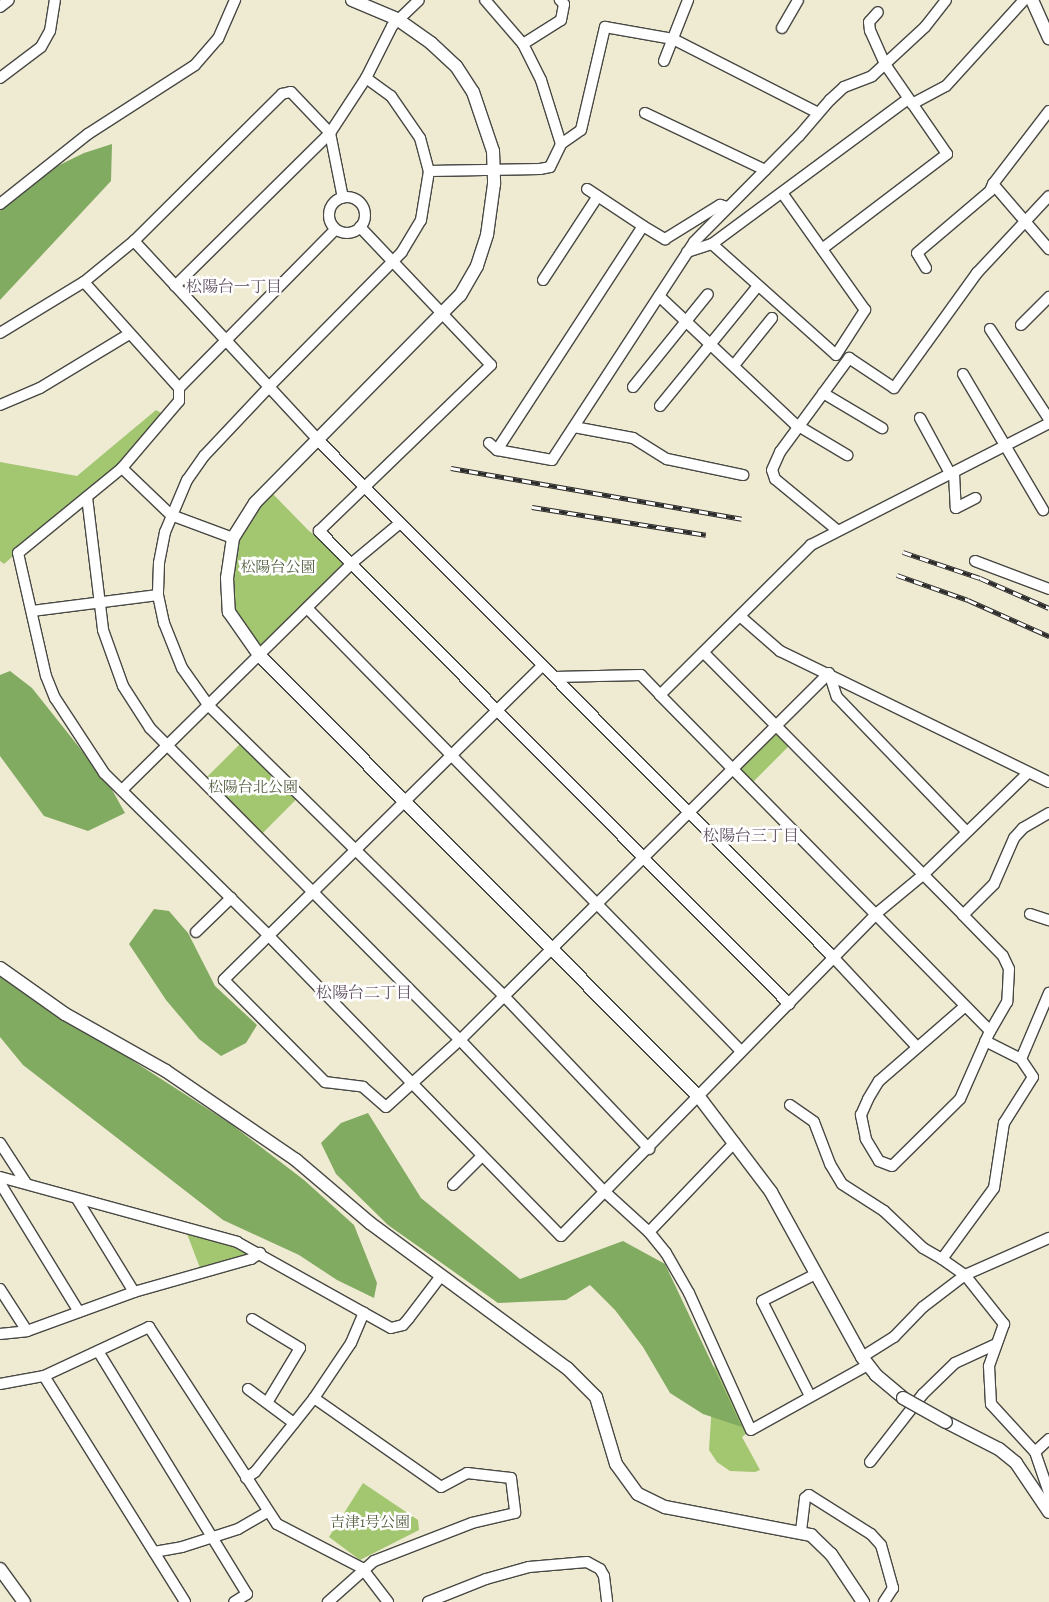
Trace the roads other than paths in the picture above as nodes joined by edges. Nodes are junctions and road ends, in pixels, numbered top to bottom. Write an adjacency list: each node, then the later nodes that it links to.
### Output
1 (55, 0): 20 (street)
2 (235, 0): 37 (street)
3 (352, 0): 13 (street)
4 (418, 0): 13 (street)
5 (485, 0): 17 (street)
6 (560, 0): 17 (street)
7 (688, 0): 16 (street)
8 (798, 0): 14 (street)
9 (946, 0): 19 (street)
10 (1024, 0): 22 (street)
11 (1032, 0): 15 (street)
12 (878, 12): 19 (street)
13 (397, 19): 21 (street); 28 (street)
14 (782, 28)
15 (1049, 38)
16 (674, 39): 18 (street); 25 (street); 27 (street)
17 (523, 44): 27 (street)
18 (664, 62)
19 (885, 64): 22 (street); 25 (street)
20 (0, 78)
21 (366, 78): 26 (street); 30 (street)
22 (910, 101): 33 (street); 45 (street)
23 (1049, 110): 31 (street)
24 (645, 113): 29 (street)
25 (818, 113): 29 (street)
26 (330, 133): 36 (street); 43 (street); 52 (street)
27 (561, 144): 28 (street)
28 (494, 170): 30 (street); 57 (street)
29 (765, 170): 38 (street)
30 (429, 171): 48 (street)
31 (992, 184): 39 (street); 49 (street)
32 (587, 189): 34 (street)
33 (783, 194): 44 (street); 45 (street)
34 (598, 196): 40 (street); 50 (street)
35 (1049, 196): 39 (street)
36 (342, 198): 41 (street); 42 (street)
37 (0, 204)
38 (728, 207): 40 (street); 47 (street)
39 (1027, 223): 46 (street); 71 (street)
40 (643, 226): 77 (street)
41 (360, 227): 42 (street); 48 (street)
42 (336, 229): 64 (street)
43 (134, 241): 51 (street); 52 (street)
44 (712, 244): 47 (street); 53 (street)
45 (822, 249): 53 (street)
46 (1049, 249)
47 (687, 252): 55 (street)
48 (393, 260): 57 (street); 68 (street)
49 (926, 268)
50 (543, 280)
51 (84, 282): 62 (street); 63 (street)
52 (175, 286): 64 (street)
53 (758, 286): 65 (street)
54 (708, 294): 59 (street)
55 (659, 296): 59 (street); 77 (street)
56 (1049, 297): 60 (street)
57 (442, 313): 79 (street); 85 (street)
58 (772, 318): 66 (street)
59 (686, 320): 65 (street); 69 (street)
60 (1021, 325)
61 (990, 329): 75 (street)
62 (0, 333)
63 (129, 334): 70 (street); 72 (street)
64 (225, 340): 68 (street); 70 (street)
65 (710, 342): 66 (street); 73 (street)
66 (735, 364): 76 (street)
67 (963, 374): 80 (street)
68 (270, 386): 79 (street); 89 (street)
69 (633, 387)
70 (179, 388): 82 (street)
71 (823, 393): 76 (street); 78 (street)
72 (0, 405)
73 (660, 406)
74 (920, 418): 83 (street)
75 (1049, 421): 80 (street)
76 (800, 425): 81 (street); 91 (street)
77 (574, 427): 84 (street)
78 (882, 428)
79 (319, 441): 85 (street); 92 (street)
80 (1006, 445): 83 (street); 88 (street)
81 (847, 455)
82 (122, 468): 86 (street); 89 (street)
83 (952, 474): 87 (street); 91 (street)
84 (743, 475)
85 (364, 486): 90 (street); 94 (street)
86 (87, 497): 97 (street); 99 (street)
87 (976, 498)
88 (1043, 510)
89 (171, 516): 92 (street); 96 (street)
90 (400, 523): 94 (street); 103 (street)
91 (837, 530): 100 (street)
92 (234, 538): 102 (street)
93 (976, 561): 95 (street)
94 (352, 563): 98 (street); 108 (street)
95 (1048, 587)
96 (158, 596): 97 (street); 107 (street)
97 (98, 603): 99 (street); 110 (street)
98 (307, 608): 102 (street); 111 (street)
99 (32, 611): 115 (street)
100 (740, 617): 101 (street); 104 (street)
101 (704, 653): 106 (street); 109 (street)
102 (259, 655): 107 (street); 116 (street)
103 (542, 666): 105 (street); 108 (street)
104 (829, 673): 109 (street); 113 (street); 119 (street)
105 (555, 677): 106 (street); 117 (street)
106 (660, 695): 112 (street)
107 (209, 706): 110 (street); 120 (street)
108 (496, 710): 111 (street); 121 (street)
109 (776, 725): 112 (street); 122 (street)
110 (166, 746): 115 (street); 123 (street)
111 (452, 753): 116 (street); 125 (street)
112 (733, 766): 117 (street); 126 (street)
113 (1028, 773): 114 (street); 119 (street)
114 (1049, 782)
115 (122, 790): 124 (street)
116 (404, 800): 120 (street); 132 (street)
117 (688, 811): 121 (street); 133 (street)
118 (1049, 813): 128 (street)
119 (967, 832): 122 (street)
120 (357, 848): 123 (street); 136 (street)
121 (642, 858): 125 (street); 137 (street)
122 (923, 875): 126 (street); 128 (street)
123 (313, 892): 131 (street); 140 (street)
124 (231, 898): 130 (street); 131 (street)
125 (596, 904): 132 (street); 143 (street)
126 (877, 913): 133 (street); 138 (street)
127 (1030, 914): 129 (street)
128 (963, 915): 139 (street)
129 (1049, 920)
130 (196, 932)
131 (268, 935): 145 (street); 145 (street)
132 (552, 948): 136 (street); 146 (street)
133 (834, 958): 137 (street); 142 (street)
134 (3, 972): 163 (street)
135 (1049, 993): 144 (street)
136 (504, 996): 140 (street); 150 (street)
137 (789, 1004): 143 (street)
138 (964, 1007): 139 (street); 142 (street)
139 (990, 1031): 141 (street)
140 (460, 1040): 145 (street); 156 (street)
141 (986, 1042): 142 (street); 144 (street)
142 (916, 1046)
143 (741, 1050): 146 (street)
144 (1021, 1059): 161 (street)
145 (414, 1084): 151 (street)
146 (698, 1097): 148 (street); 150 (street)
147 (790, 1105): 161 (street)
148 (735, 1142): 158 (street); 162 (street)
149 (0, 1143): 154 (street)
150 (649, 1149): 156 (street)
151 (482, 1156): 155 (street); 156 (street)
152 (0, 1177): 154 (street)
153 (0, 1183): 167 (street)
154 (26, 1183): 157 (street)
155 (453, 1185)
156 (605, 1192): 158 (street)
157 (77, 1199): 160 (street); 166 (street)
158 (649, 1232): 178 (street)
159 (1049, 1238): 164 (street)
160 (260, 1253): 166 (street); 168 (street)
161 (942, 1259): 164 (street)
162 (816, 1274): 174 (street); 178 (street)
163 (441, 1276): 168 (street); 188 (street)
164 (965, 1276): 172 (street); 174 (street)
165 (0, 1289): 170 (street)
166 (134, 1292): 167 (street)
167 (79, 1312): 170 (street)
168 (364, 1313): 179 (street)
169 (252, 1320): 180 (street)
170 (27, 1331): 171 (street)
171 (0, 1334)
172 (994, 1346): 183 (street); 184 (street)
173 (98, 1351): 175 (street); 185 (street); 189 (street)
174 (865, 1361): 178 (street); 186 (street, bridge)
175 (44, 1376): 176 (street); 190 (street)
176 (0, 1384)
177 (248, 1389): 180 (street)
178 (810, 1396)
179 (314, 1398): 181 (street); 191 (street)
180 (268, 1401): 181 (street)
181 (294, 1424): 185 (street)
182 (1049, 1439): 183 (street)
183 (1035, 1452): 186 (street)
184 (870, 1462)
185 (246, 1478): 187 (street)
186 (1047, 1508)
187 (268, 1512): 189 (street); 191 (street)
188 (801, 1531): 200 (street); 201 (street)
189 (214, 1536): 190 (street); 195 (street)
190 (154, 1552): 194 (street)
191 (362, 1568): 196 (street); 197 (street)
192 (0, 1570): 193 (street)
193 (24, 1602)
194 (185, 1602)
195 (234, 1602)
196 (328, 1602)
197 (388, 1602)
198 (428, 1602): 199 (street)
199 (607, 1602)
200 (863, 1602)
201 (884, 1602)

